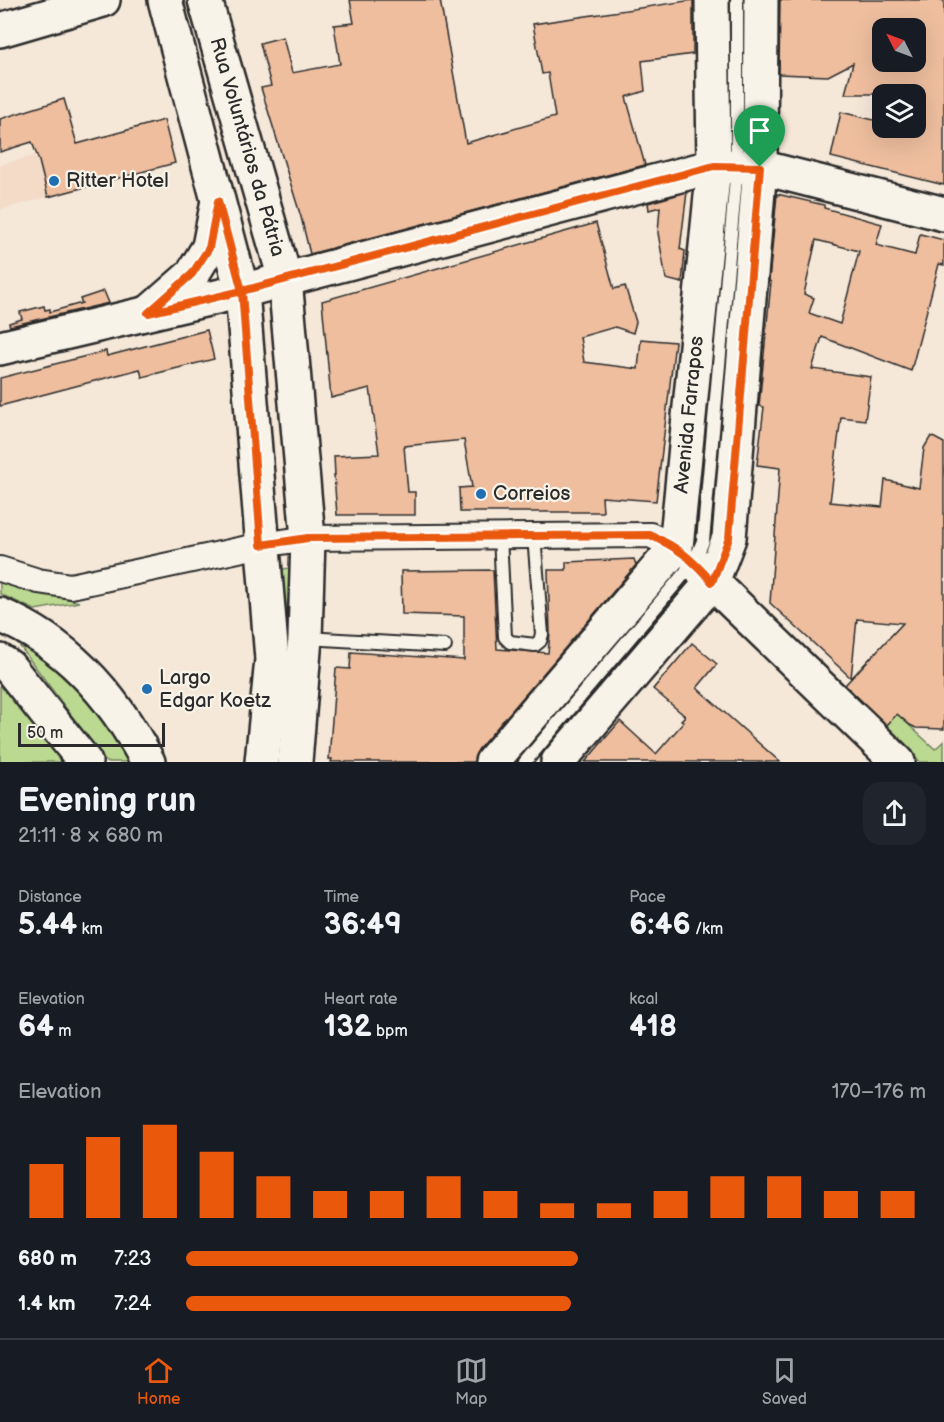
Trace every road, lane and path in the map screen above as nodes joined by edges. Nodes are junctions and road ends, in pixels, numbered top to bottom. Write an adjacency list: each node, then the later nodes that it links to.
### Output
1 (104, 0): 7 (main road)
2 (165, 0): 9 (main road, Rua Voluntários da Pátria)
3 (206, 0): 11 (main road, Rua Voluntários da Pátria)
4 (712, 0): 8 (main road, Avenida Farrapos)
5 (737, 0): 8 (lane)
6 (761, 0): 8 (main road, Avenida Farrapos)
7 (0, 30)
8 (737, 166): 10 (main road); 11 (main road); 20 (main road, Avenida Farrapos); 20 (main road, Avenida Farrapos)
9 (218, 201): 12 (main road, Rua Voluntários da Pátria); 13 (main road)
10 (944, 214)
11 (285, 279): 12 (main road); 15 (main road, Rua Voluntários da Pátria)
12 (242, 291): 13 (main road); 15 (main road); 19 (main road, Rua Voluntários da Pátria)
13 (148, 313): 14 (main road)
14 (0, 348)
15 (300, 450): 18 (main road, Rua Voluntários da Pátria)
16 (534, 536): 17 (street); 17 (lane); 20 (street)
17 (500, 537): 18 (street)
18 (308, 538): 19 (street); 23 (main road, Rua Voluntários da Pátria)
19 (261, 545): 21 (street); 28 (main road, Rua Voluntários da Pátria)
20 (694, 563): 30 (main road, Avenida Farrapos); 31 (lane); 32 (main road, Avenida Farrapos); 33 (main road)
21 (0, 569)
22 (0, 615): 27 (main road)
23 (305, 638): 24 (lane); 29 (main road, Rua Voluntários da Pátria)
24 (445, 646)
25 (0, 661): 26 (main road)
26 (85, 762)
27 (148, 762)
28 (262, 762)
29 (295, 762)
30 (492, 762)
31 (525, 762)
32 (558, 762)
33 (898, 762)

